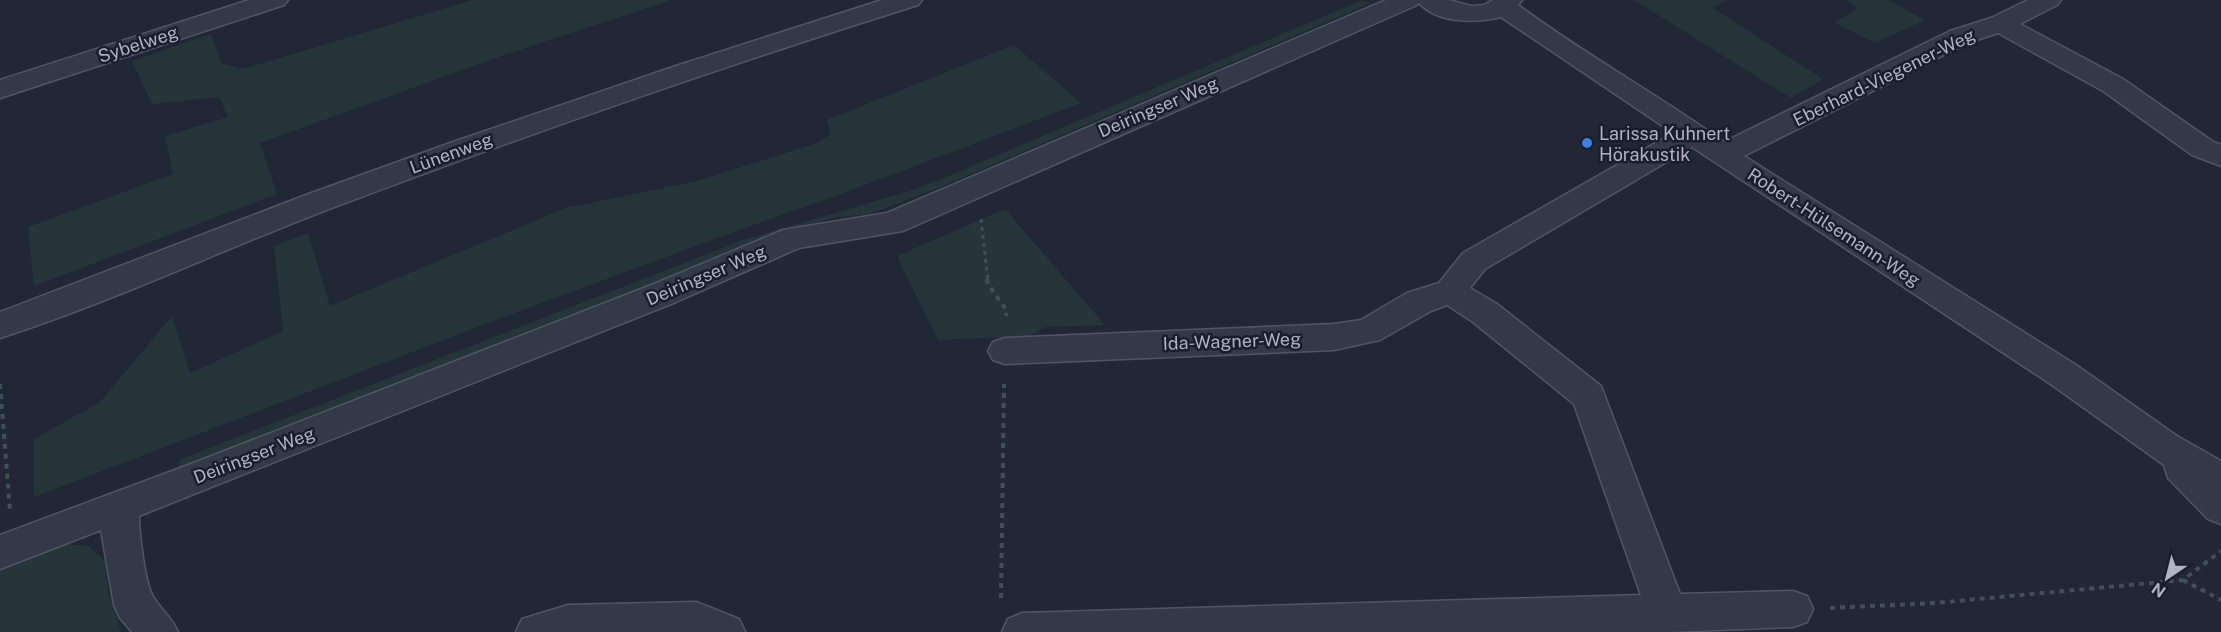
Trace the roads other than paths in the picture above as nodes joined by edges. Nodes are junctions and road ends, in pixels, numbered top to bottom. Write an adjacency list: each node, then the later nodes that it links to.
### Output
1 (275, 0): 8 (street, Sybelweg)
2 (909, 0): 13 (street, Lünenweg)
3 (1408, 0): 17 (street, Deiringser Weg)
4 (1430, 0): 6 (street)
5 (2048, 0): 7 (street, Eberhard-Viegener-Weg)
6 (1506, 3): 9 (street, Robert-Hülsemann-Weg)
7 (2000, 24): 10 (street, Eberhard-Viegener-Weg); 11 (street)
8 (0, 88)
9 (1694, 135): 10 (street, Robert-Hülsemann-Weg); 12 (street)
10 (1722, 155): 15 (street, Robert-Hülsemann-Weg)
11 (2221, 156)
12 (1450, 291): 14 (street, Ida-Wagner-Weg); 21 (street)
13 (0, 326)
14 (1005, 351)
15 (2164, 447): 16 (street, Robert-Hülsemann-Weg); 18 (street, Robert-Hülsemann-Weg)
16 (2221, 479)
17 (120, 507): 19 (street, Deiringser Weg); 23 (street)
18 (2221, 508)
19 (6, 549)
20 (1793, 609): 21 (street)
21 (1667, 614): 22 (street)
22 (1012, 620)
23 (158, 632)
24 (536, 632): 25 (street)
25 (725, 632)

